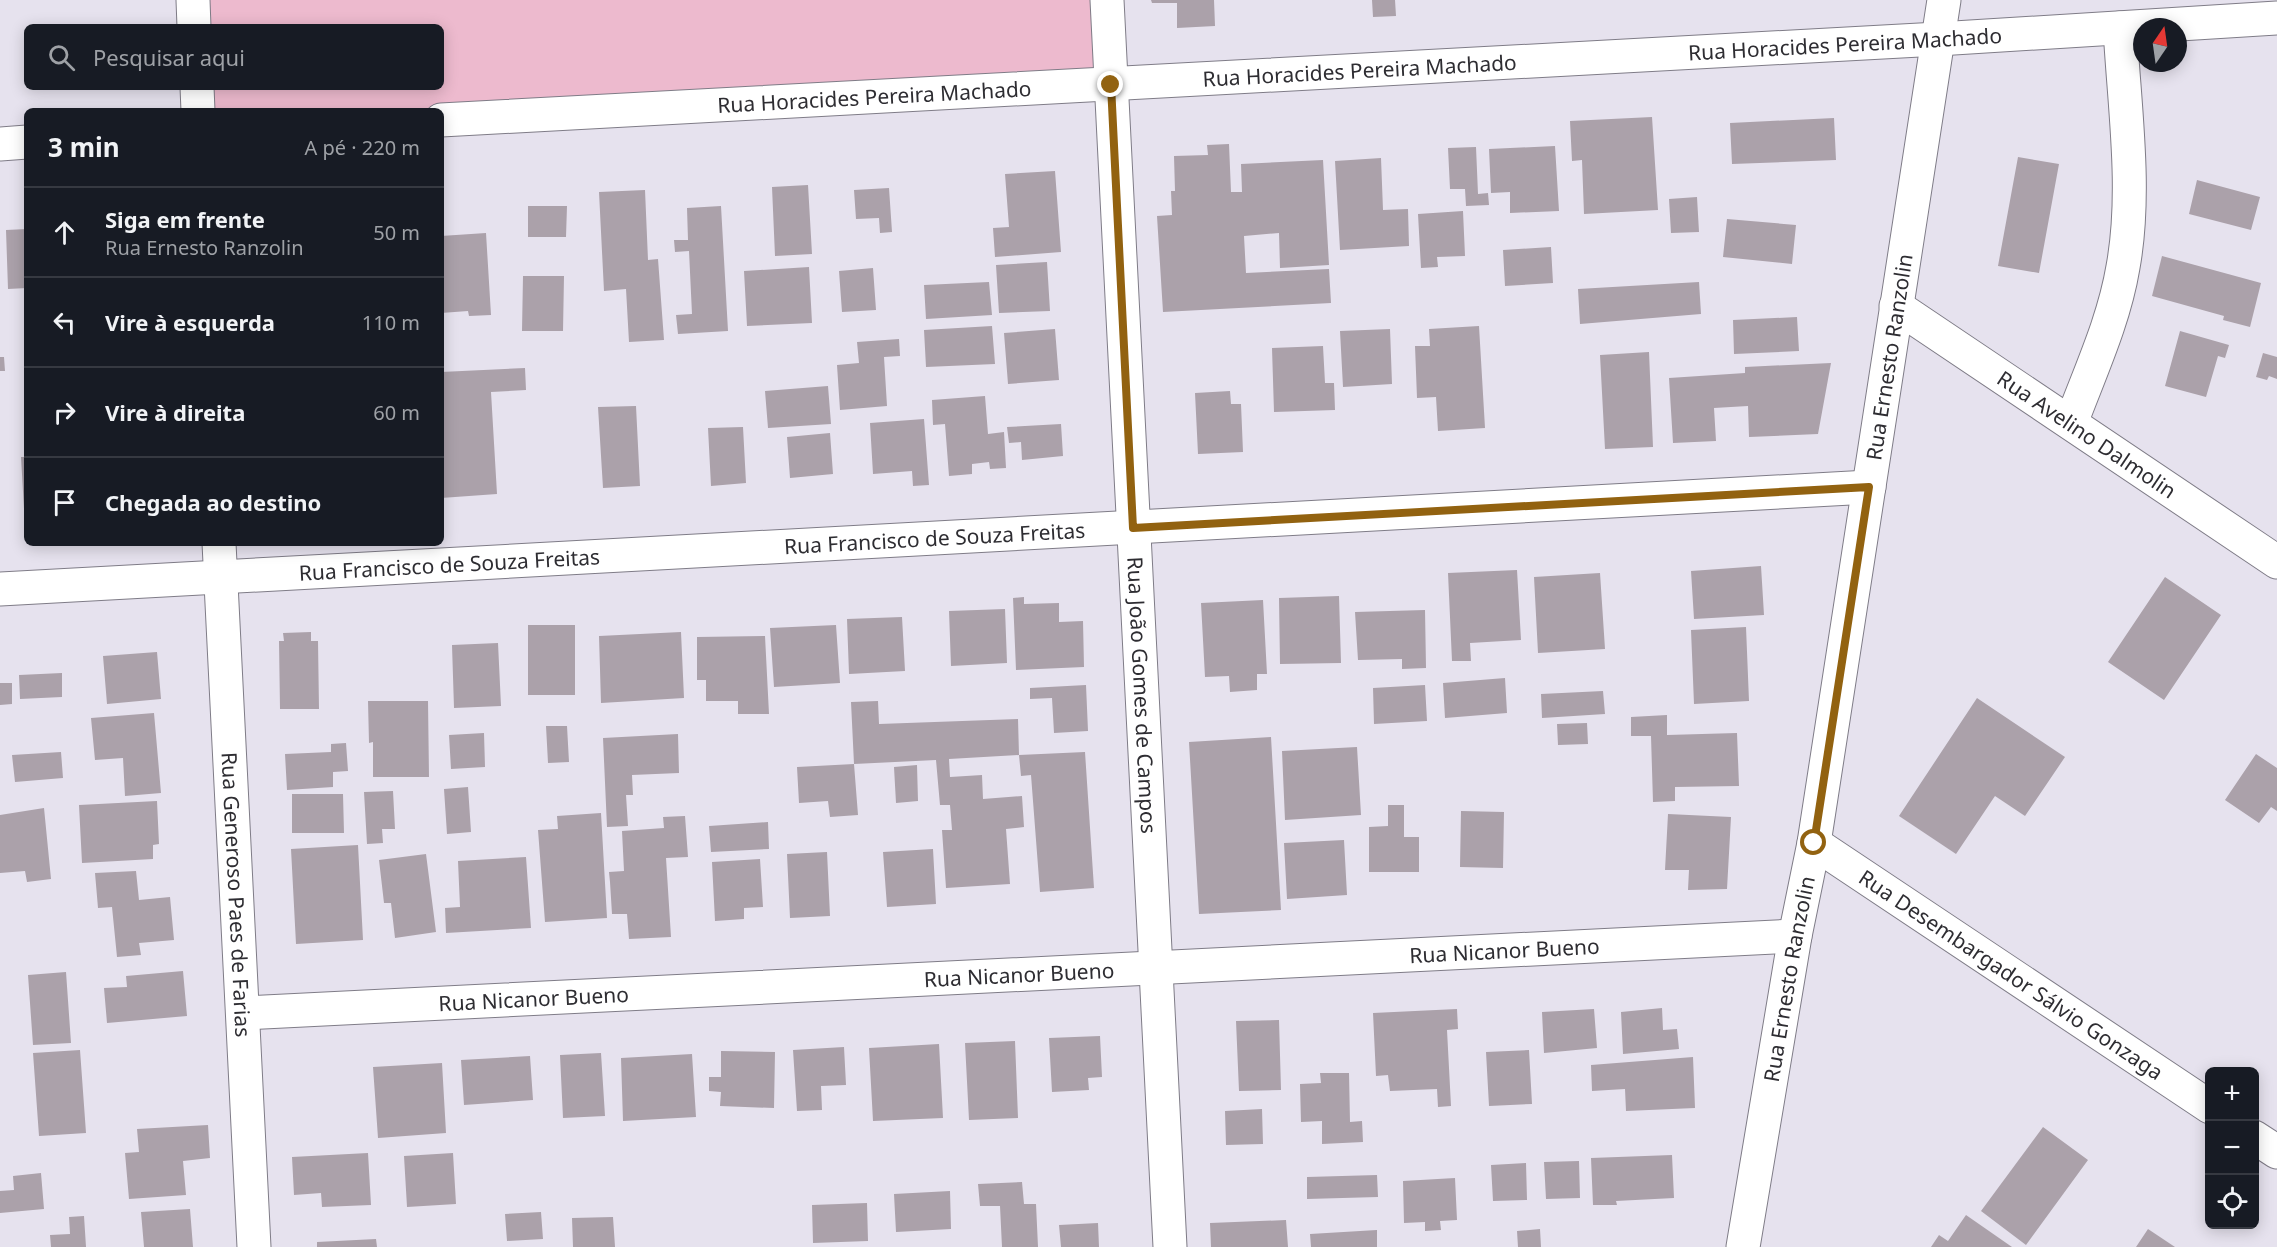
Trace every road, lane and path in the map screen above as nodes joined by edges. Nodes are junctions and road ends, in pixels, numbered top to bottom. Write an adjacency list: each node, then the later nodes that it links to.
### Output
1 (193, 0): 5 (street)
2 (1107, 0): 8 (street, Rua João Gomes de Campos)
3 (1944, 0): 7 (street, Rua Ernesto Ranzolin)
4 (2277, 18): 6 (street, Rua Horacides Pereira Machado)
5 (194, 24)
6 (2120, 28): 7 (street, Rua Horacides Pereira Machado); 15 (street)
7 (1938, 39): 8 (street, Rua Horacides Pereira Machado); 14 (street, Rua Ernesto Ranzolin)
8 (1111, 85): 11 (street, Rua Horacides Pereira Machado); 17 (street, Rua João Gomes de Campos)
9 (197, 90): 10 (street)
10 (198, 108)
11 (444, 120)
12 (24, 142): 13 (street)
13 (0, 144)
14 (1896, 306): 15 (street, Rua Avelino Dalmolin); 16 (street, Rua Ernesto Ranzolin)
15 (2071, 423): 19 (street, Rua Avelino Dalmolin)
16 (1869, 487): 17 (street, Rua Francisco de Souza Freitas); 22 (street, Rua Ernesto Ranzolin)
17 (1133, 528): 20 (street, Rua Francisco de Souza Freitas); 24 (street, Rua João Gomes de Campos)
18 (219, 546): 20 (street, Rua Generoso Paes de Farias)
19 (2277, 562)
20 (221, 577): 21 (street, Rua Francisco de Souza Freitas); 25 (street, Rua Generoso Paes de Farias)
21 (0, 589)
22 (1814, 843): 23 (street, Rua Ernesto Ranzolin); 26 (street, Rua Desembargador Sálvio Gonzaga)
23 (1795, 936): 24 (street, Rua Nicanor Bueno); 31 (street, Rua Ernesto Ranzolin)
24 (1156, 967): 25 (street, Rua Nicanor Bueno); 30 (street, Rua João Gomes de Campos)
25 (243, 1013): 29 (street, Rua Generoso Paes de Farias)
26 (2205, 1104)
27 (2259, 1140): 28 (street)
28 (2277, 1152)
29 (254, 1247)
30 (1170, 1247)
31 (1743, 1247)

